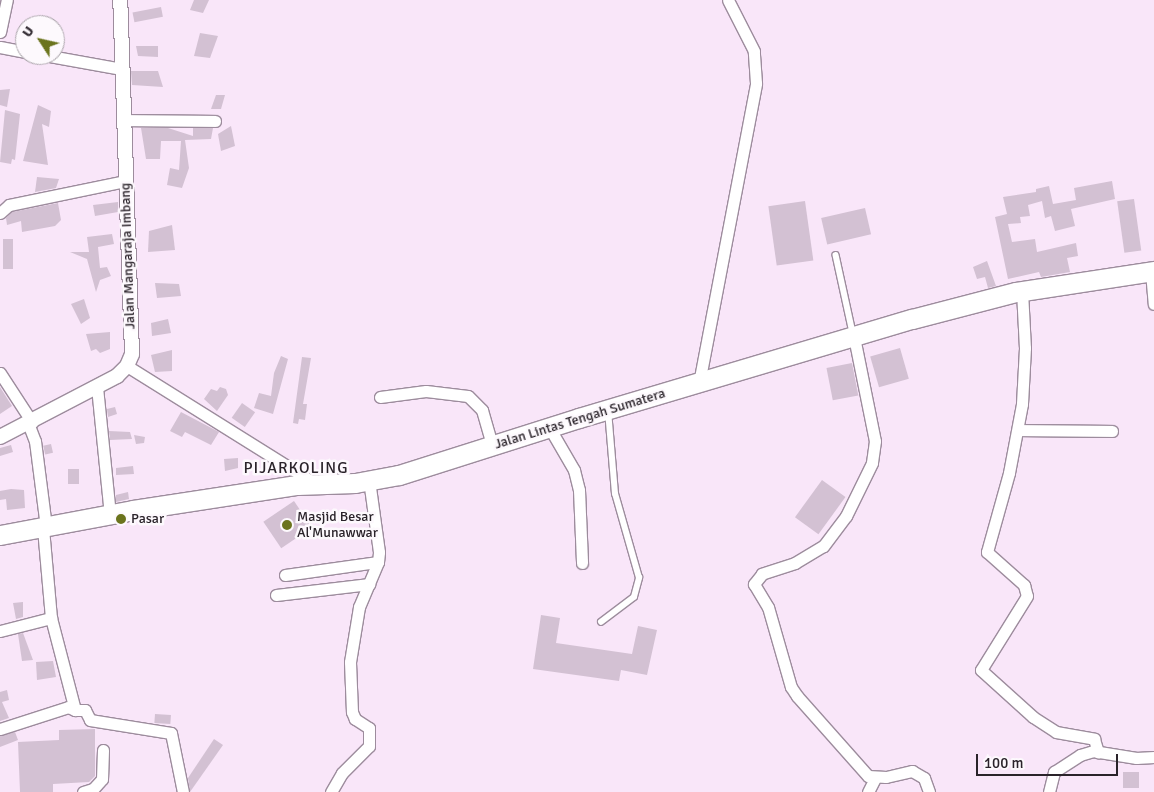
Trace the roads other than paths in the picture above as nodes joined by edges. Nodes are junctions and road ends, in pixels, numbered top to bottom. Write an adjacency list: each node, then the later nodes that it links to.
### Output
1 (6, 0): 4 (street)
2 (120, 0): 8 (street, Jalan Mangaraja Imbang)
3 (728, 0): 20 (street)
4 (0, 32)
5 (0, 47): 6 (street)
6 (15, 50)
7 (65, 59): 8 (street)
8 (122, 70): 9 (street, Jalan Mangaraja Imbang)
9 (123, 120): 10 (street); 11 (street, Jalan Mangaraja Imbang)
10 (215, 122)
11 (125, 181): 12 (street); 18 (street, Jalan Mangaraja Imbang)
12 (0, 213)
13 (836, 255): 17 (lane)
14 (1152, 271): 15 (highway, Jalan Lintas Tengah Sumatera); 16 (street)
15 (1022, 291): 17 (highway, Jalan Lintas Tengah Sumatera); 26 (street)
16 (1154, 304)
17 (854, 337): 20 (highway, Jalan Lintas Tengah Sumatera); 48 (street)
18 (128, 366): 21 (street); 31 (street)
19 (0, 373): 24 (street)
20 (699, 383): 23 (highway, Jalan Lintas Tengah Sumatera)
21 (97, 387): 24 (street); 32 (street)
22 (380, 397): 29 (street)
23 (608, 409): 25 (highway, Jalan Lintas Tengah Sumatera); 41 (lane)
24 (30, 422): 28 (street); 33 (street)
25 (549, 427): 29 (highway, Jalan Lintas Tengah Sumatera); 36 (street)
26 (1018, 430): 27 (street); 46 (street)
27 (1112, 431)
28 (0, 437)
29 (492, 446): 30 (highway, Jalan Lintas Tengah Sumatera)
30 (369, 480): 31 (highway, Jalan Lintas Tengah Sumatera); 35 (street)
31 (317, 484): 32 (highway, Jalan Lintas Tengah Sumatera)
32 (110, 514): 33 (highway, Jalan Lintas Tengah Sumatera)
33 (45, 527): 34 (highway, Jalan Lintas Tengah Sumatera); 40 (street)
34 (0, 535)
35 (378, 562): 37 (street); 38 (street)
36 (582, 563)
37 (285, 575)
38 (369, 584): 39 (street); 51 (street)
39 (276, 595)
40 (51, 618): 42 (street); 43 (street)
41 (601, 622)
42 (0, 631)
43 (75, 710): 44 (street); 50 (street)
44 (0, 729)
45 (103, 750): 49 (street)
46 (1098, 752): 47 (street); 54 (street)
47 (1154, 757)
48 (875, 778): 52 (street); 53 (street)
49 (83, 792)
50 (183, 792)
51 (331, 792)
52 (868, 792)
53 (929, 792)
54 (1049, 792)

